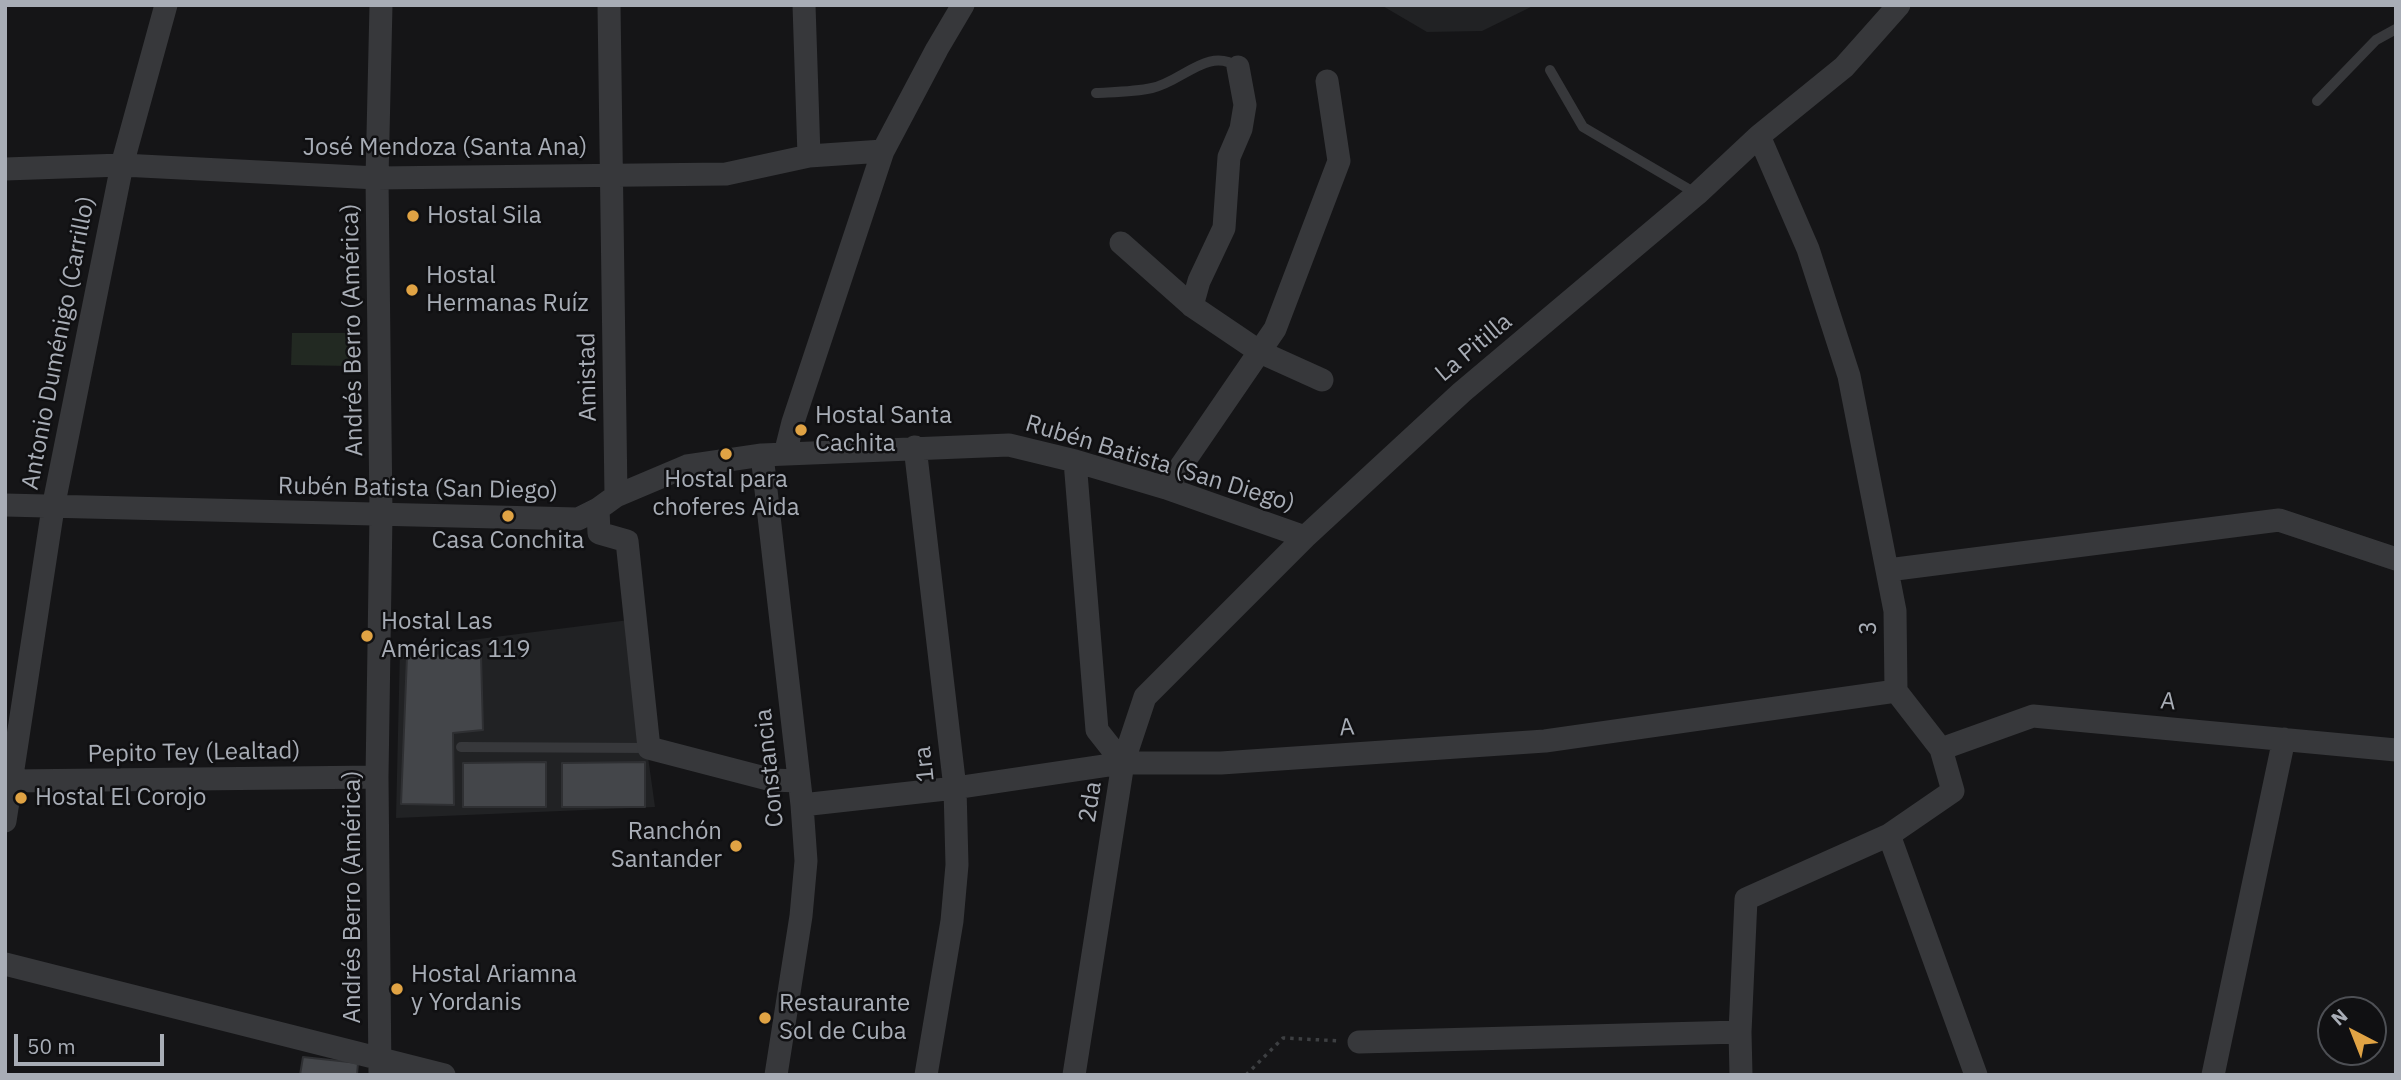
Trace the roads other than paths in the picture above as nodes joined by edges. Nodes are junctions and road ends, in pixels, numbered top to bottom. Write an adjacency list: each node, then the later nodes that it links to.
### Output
1 (166, 5): 16 (street, Antonio Duménigo (Carrillo))
2 (381, 5): 19 (street, Andrés Berro (América))
3 (609, 5): 18 (street, Amistad)
4 (804, 5): 15 (street)
5 (963, 5): 14 (street)
6 (1899, 5): 13 (street, La Pitilla)
7 (2396, 29): 12 (lane)
8 (1238, 67): 11 (lane); 22 (street)
9 (1550, 69): 20 (lane)
10 (1327, 81): 23 (street)
11 (1096, 93)
12 (2317, 101)
13 (1759, 136): 20 (street, La Pitilla); 36 (street, 3)
14 (883, 151): 15 (street, José Mendoza (Santa Ana)); 26 (street)
15 (809, 156): 18 (street, José Mendoza (Santa Ana))
16 (122, 165): 17 (street, José Mendoza (Santa Ana)); 19 (street, José Mendoza (Santa Ana)); 32 (street, Antonio Duménigo (Carrillo))
17 (5, 169)
18 (611, 175): 19 (street, José Mendoza (Santa Ana)); 30 (street, Amistad)
19 (377, 178): 33 (street, Andrés Berro (América))
20 (1697, 194): 34 (street, La Pitilla)
21 (1121, 243): 22 (street)
22 (1192, 306): 23 (street)
23 (1259, 352): 24 (street); 29 (street)
24 (1322, 380)
25 (915, 447): 26 (street, Rubén Batista (San Diego)); 28 (street, Rubén Batista (San Diego)); 47 (street, 1ra)
26 (785, 454): 27 (street, Rubén Batista (San Diego))
27 (762, 455): 30 (street, Rubén Batista (San Diego)); 46 (street, Constancia)
28 (1075, 461): 29 (street, Rubén Batista (San Diego)); 43 (street, 2da)
29 (1166, 488): 34 (street, Rubén Batista (San Diego))
30 (607, 502): 33 (street, Rubén Batista (San Diego)); 40 (street, Amistad)
31 (5, 505): 32 (street, Rubén Batista (San Diego))
32 (53, 508): 33 (street, Rubén Batista (San Diego)); 45 (street, Antonio Duménigo (Carrillo))
33 (381, 514): 44 (street, Andrés Berro (América))
34 (1305, 537): 43 (street, La Pitilla)
35 (2396, 559): 36 (street)
36 (1888, 570): 37 (street, 3)
37 (1895, 691): 41 (street); 43 (street, A)
38 (2284, 739): 41 (street, A); 42 (street, A); 61 (street)
39 (461, 747): 40 (lane)
40 (649, 748): 46 (street)
41 (1941, 750): 50 (street)
42 (2396, 750)
43 (1124, 763): 47 (street, A); 58 (street, 2da)
44 (377, 778): 45 (street, Pepito Tey (Lealtad)); 54 (street, Andrés Berro (América))
45 (11, 781): 49 (street, Antonio Duménigo (Carrillo))
46 (799, 781): 48 (street, Constancia)
47 (955, 788): 48 (street, A); 57 (street, 1ra)
48 (802, 805): 56 (street, Constancia)
49 (5, 821)
50 (1889, 835): 52 (street); 60 (street)
51 (5, 964): 54 (street)
52 (1740, 1032): 53 (street); 59 (street)
53 (1359, 1042)
54 (380, 1066): 55 (street)
55 (444, 1075)
56 (776, 1075)
57 (926, 1075)
58 (1074, 1075)
59 (1741, 1075)
60 (1976, 1075)
61 (2213, 1075)

